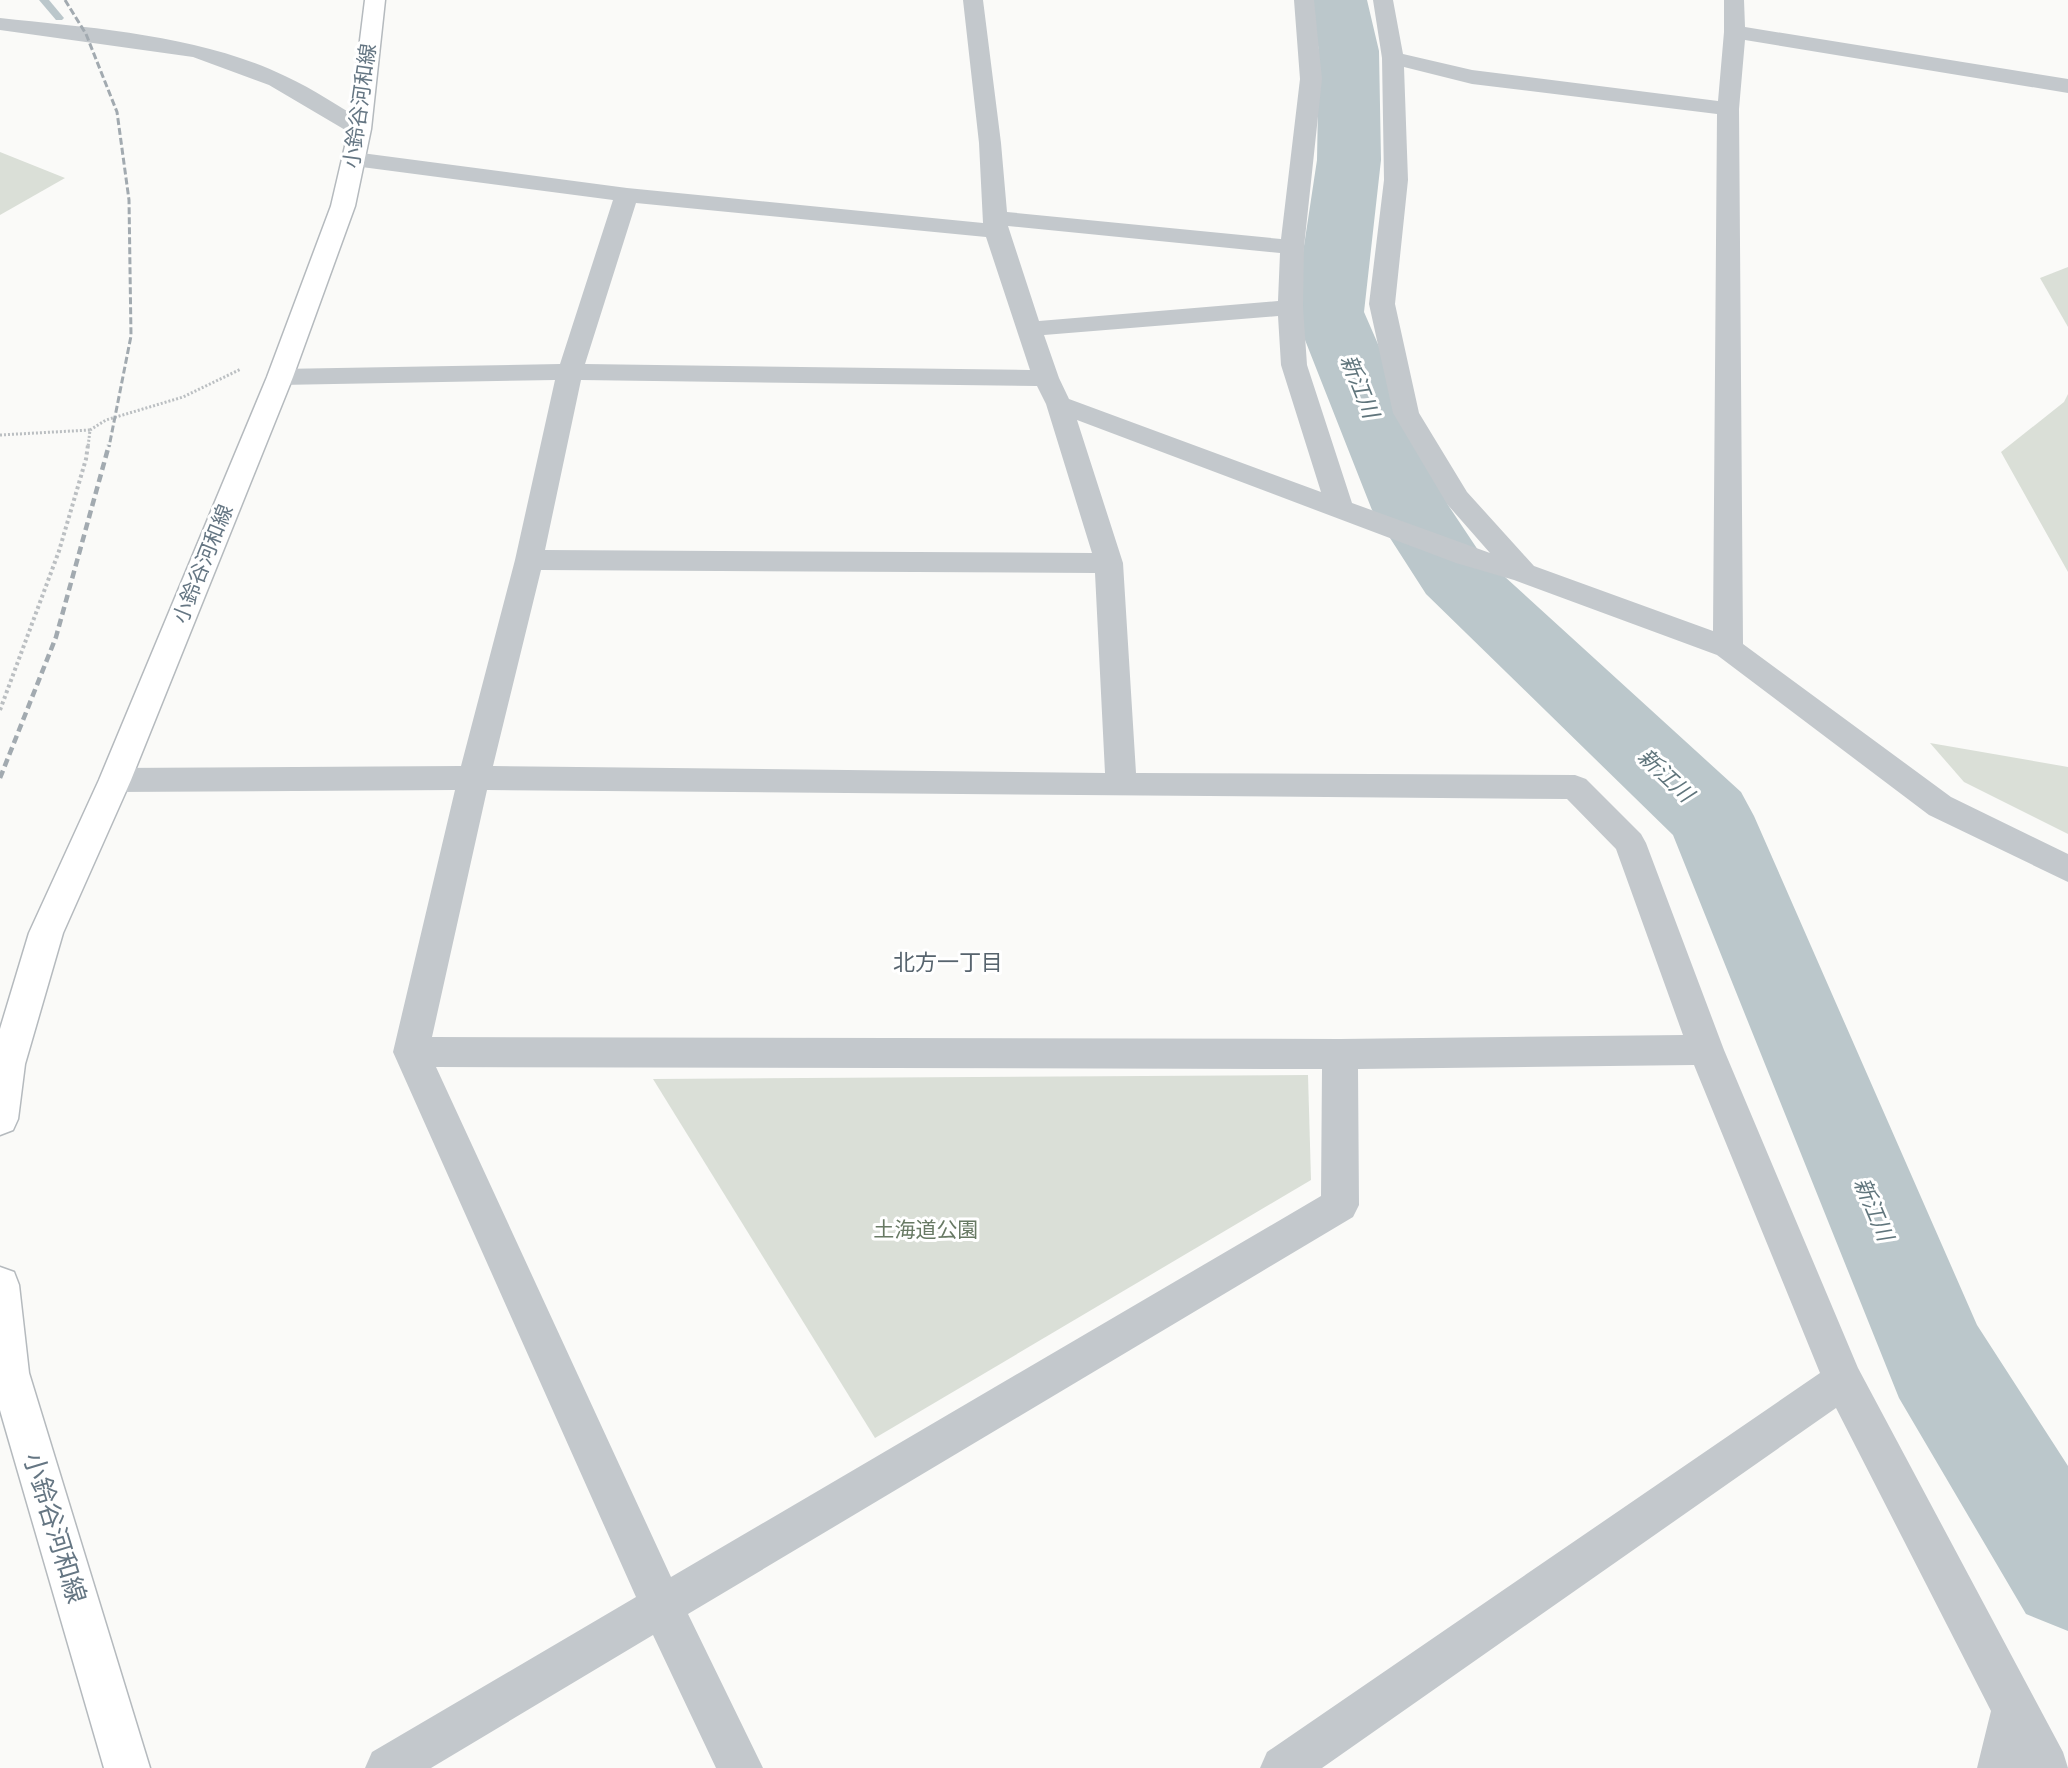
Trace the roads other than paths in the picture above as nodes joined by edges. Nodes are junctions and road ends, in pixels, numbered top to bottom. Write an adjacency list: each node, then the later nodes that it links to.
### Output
1 (375, 0): 11 (main road, 小鈴谷河和線)
2 (973, 0): 14 (street)
3 (1304, 0): 15 (street)
4 (1383, 0): 8 (street)
5 (1734, 0): 7 (street)
6 (0, 24): 11 (street)
7 (1735, 32): 9 (street); 10 (street)
8 (1393, 58): 10 (street); 25 (street)
9 (2068, 86)
10 (1728, 109): 26 (street)
11 (360, 129): 12 (main road, 小鈴谷河和線)
12 (354, 159): 13 (street); 18 (main road, 小鈴谷河和線)
13 (627, 195): 14 (street); 19 (street)
14 (995, 225): 15 (street); 17 (street)
15 (1292, 247): 16 (street)
16 (1290, 307): 17 (street); 22 (street)
17 (1030, 329): 20 (street)
18 (284, 367): 19 (street); 28 (main road, 小鈴谷河和線)
19 (570, 372): 20 (street); 23 (street)
20 (1046, 378): 21 (street)
21 (1059, 404): 22 (street); 24 (street)
22 (1340, 509): 25 (street)
23 (529, 560): 24 (street); 27 (street)
24 (1109, 563): 29 (street)
25 (1524, 573): 26 (street)
26 (1728, 648): 30 (street)
27 (474, 778): 28 (street); 29 (street); 32 (street)
28 (115, 780): 34 (main road, 小鈴谷河和線)
29 (1121, 785): 31 (street)
30 (2068, 869)
31 (1706, 1050): 33 (street); 36 (street)
32 (411, 1052): 33 (street); 37 (street)
33 (1340, 1054): 37 (street)
34 (0, 1119)
35 (0, 1285): 40 (main road, 小鈴谷河和線)
36 (1843, 1380): 38 (street); 39 (street)
37 (662, 1606): 41 (street); 42 (street)
38 (2014, 1709): 43 (street); 44 (street)
39 (1289, 1766)
40 (127, 1768)
41 (388, 1768)
42 (740, 1768)
43 (2000, 1768)
44 (2047, 1768)

